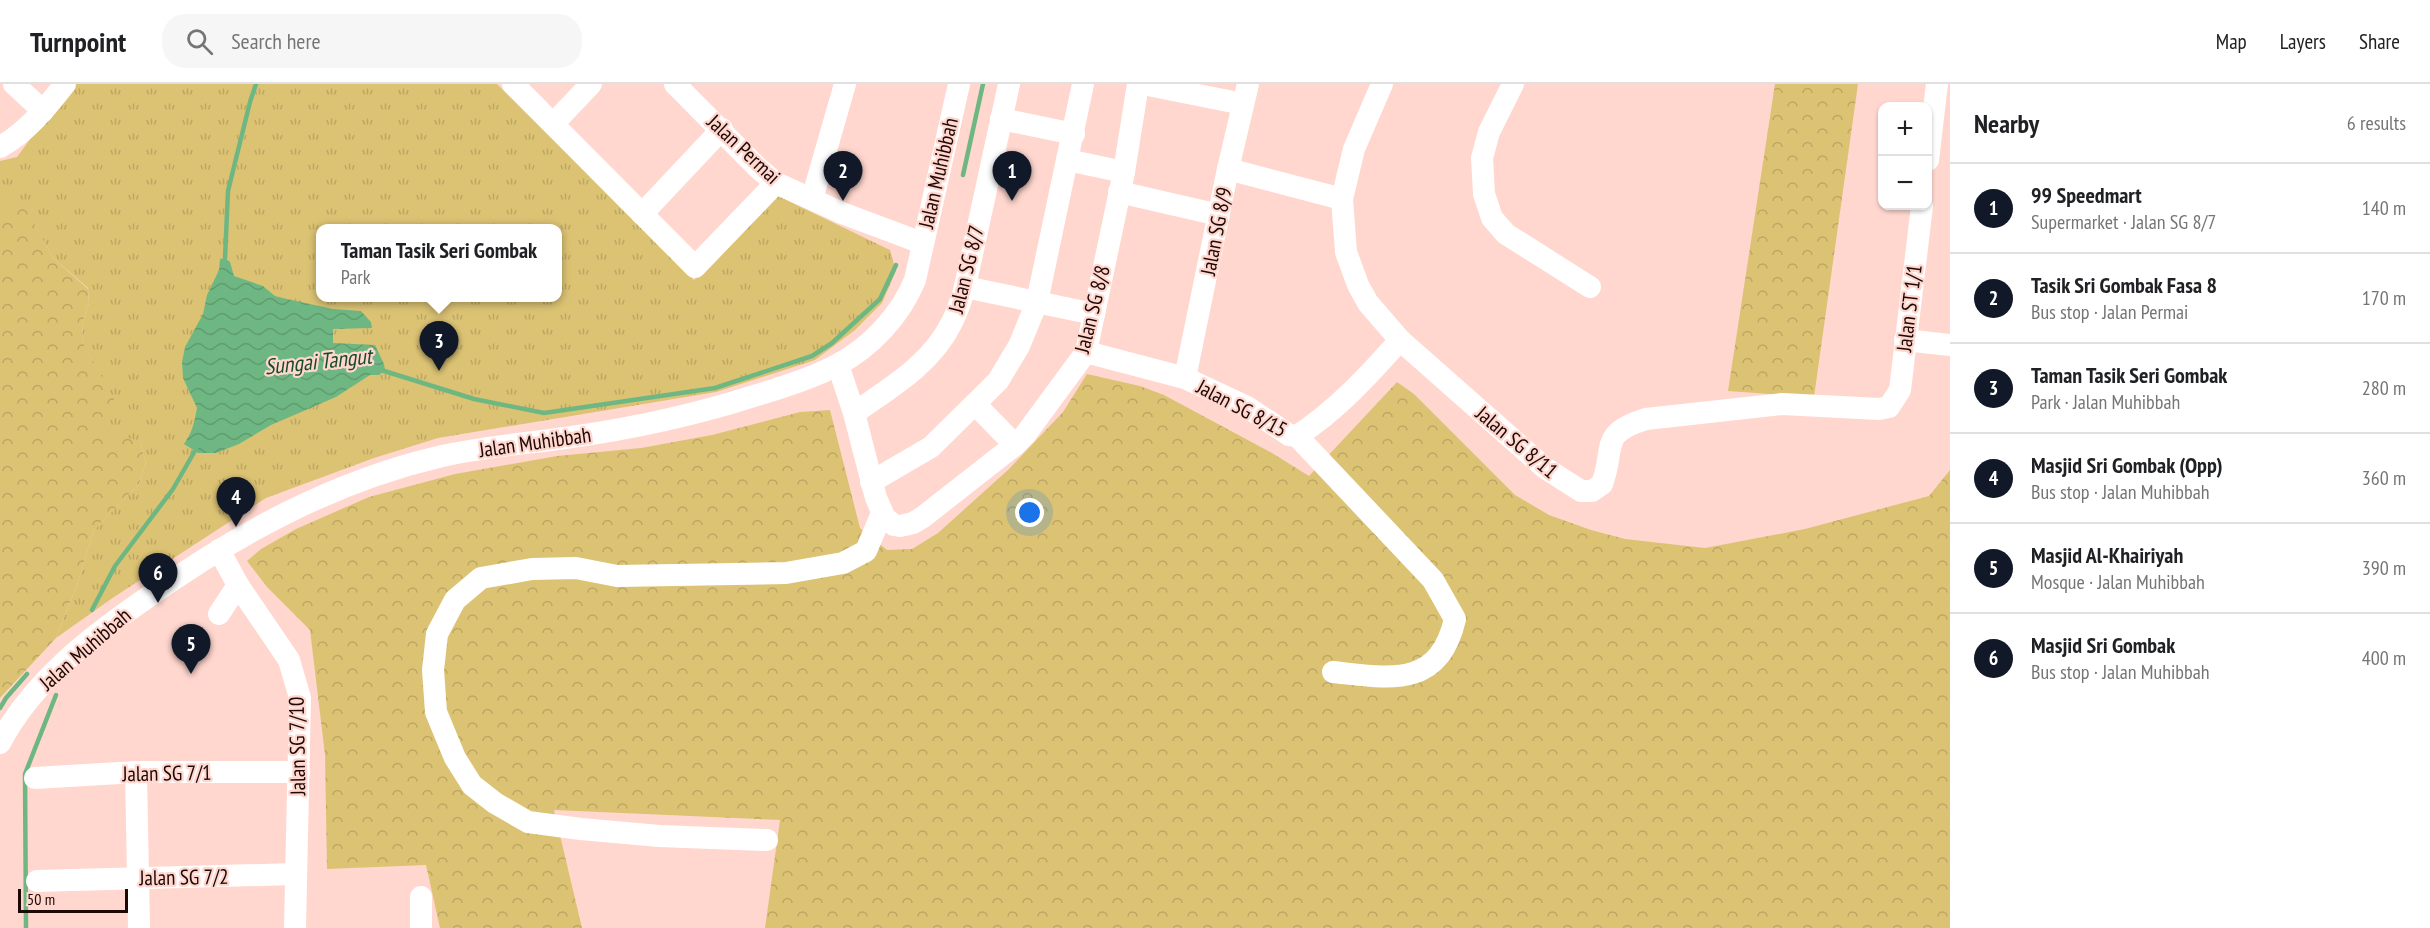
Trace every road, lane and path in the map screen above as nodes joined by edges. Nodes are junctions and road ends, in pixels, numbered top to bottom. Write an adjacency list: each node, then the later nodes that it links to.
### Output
1 (14, 84): 16 (street)
2 (65, 84): 16 (street)
3 (513, 84): 18 (street)
4 (591, 84): 18 (street)
5 (675, 84): 19 (street, Jalan Permai)
6 (959, 84): 32 (street, Jalan Muhibbah)
7 (1008, 84): 17 (street, Jalan SG 8/7)
8 (1083, 84): 20 (street)
9 (1138, 84): 25 (street, Jalan SG 8/8)
10 (1143, 84): 15 (street)
11 (1382, 84): 28 (street, Jalan SG 8/11)
12 (1513, 84): 34 (street)
13 (1937, 84): 22 (street)
14 (842, 86): 27 (street)
15 (1246, 94): 24 (street, Jalan SG 8/9)
16 (43, 111): 21 (street)
17 (1001, 119): 20 (street); 33 (street, Jalan SG 8/7)
18 (554, 123): 30 (street)
19 (722, 129): 26 (street, Jalan Permai); 30 (street)
20 (1074, 134): 23 (street)
21 (0, 147)
22 (1928, 156)
23 (1067, 160): 25 (street); 35 (street)
24 (1228, 169): 28 (street); 31 (street, Jalan SG 8/9)
25 (1122, 182): 31 (street); 36 (street, Jalan SG 8/8)
26 (776, 183): 27 (street, Jalan Permai); 30 (street)
27 (812, 199): 32 (street, Jalan Permai)
28 (1342, 199): 37 (street, Jalan SG 8/11)
29 (1921, 210): 38 (street, Jalan ST 1/1)
30 (642, 214)
31 (1219, 215): 42 (street, Jalan SG 8/9)
32 (922, 243): 41 (street, Jalan Muhibbah)
33 (965, 287): 35 (street); 45 (street, Jalan SG 8/7)
34 (1590, 287)
35 (1037, 302): 36 (street); 43 (street)
36 (1094, 314): 40 (street, Jalan SG 8/8)
37 (1400, 340): 44 (street, Jalan SG 8/11); 46 (street, Jalan SG 8/15)
38 (1905, 340): 39 (street); 44 (street, Jalan ST 1/1)
39 (1950, 345)
40 (1086, 352): 42 (street, Jalan SG 8/15); 47 (street, Jalan SG 8/8)
41 (838, 365): 45 (street); 50 (street, Jalan Muhibbah)
42 (1185, 378): 46 (street, Jalan SG 8/15)
43 (975, 404): 47 (street); 48 (street)
44 (1889, 407)
45 (854, 413): 48 (street)
46 (1297, 436): 53 (street)
47 (1015, 445): 49 (street, Jalan SG 8/8)
48 (871, 482): 49 (street)
49 (882, 513): 58 (street)
50 (219, 550): 51 (street, Jalan SG 7/10); 54 (street, Jalan Muhibbah)
51 (238, 585): 52 (street); 56 (street, Jalan SG 7/10)
52 (219, 614)
53 (1333, 672)
54 (0, 743)
55 (136, 772): 56 (street, Jalan SG 7/1); 57 (street, Jalan SG 7/1); 60 (street)
56 (299, 772): 59 (street, Jalan SG 7/10)
57 (35, 778)
58 (766, 840)
59 (296, 874): 60 (street, Jalan SG 7/2); 64 (street, Jalan SG 7/10)
60 (138, 878): 61 (street, Jalan SG 7/2); 63 (street)
61 (37, 881)
62 (421, 897): 65 (street)
63 (139, 928)
64 (295, 928)
65 (421, 928)

